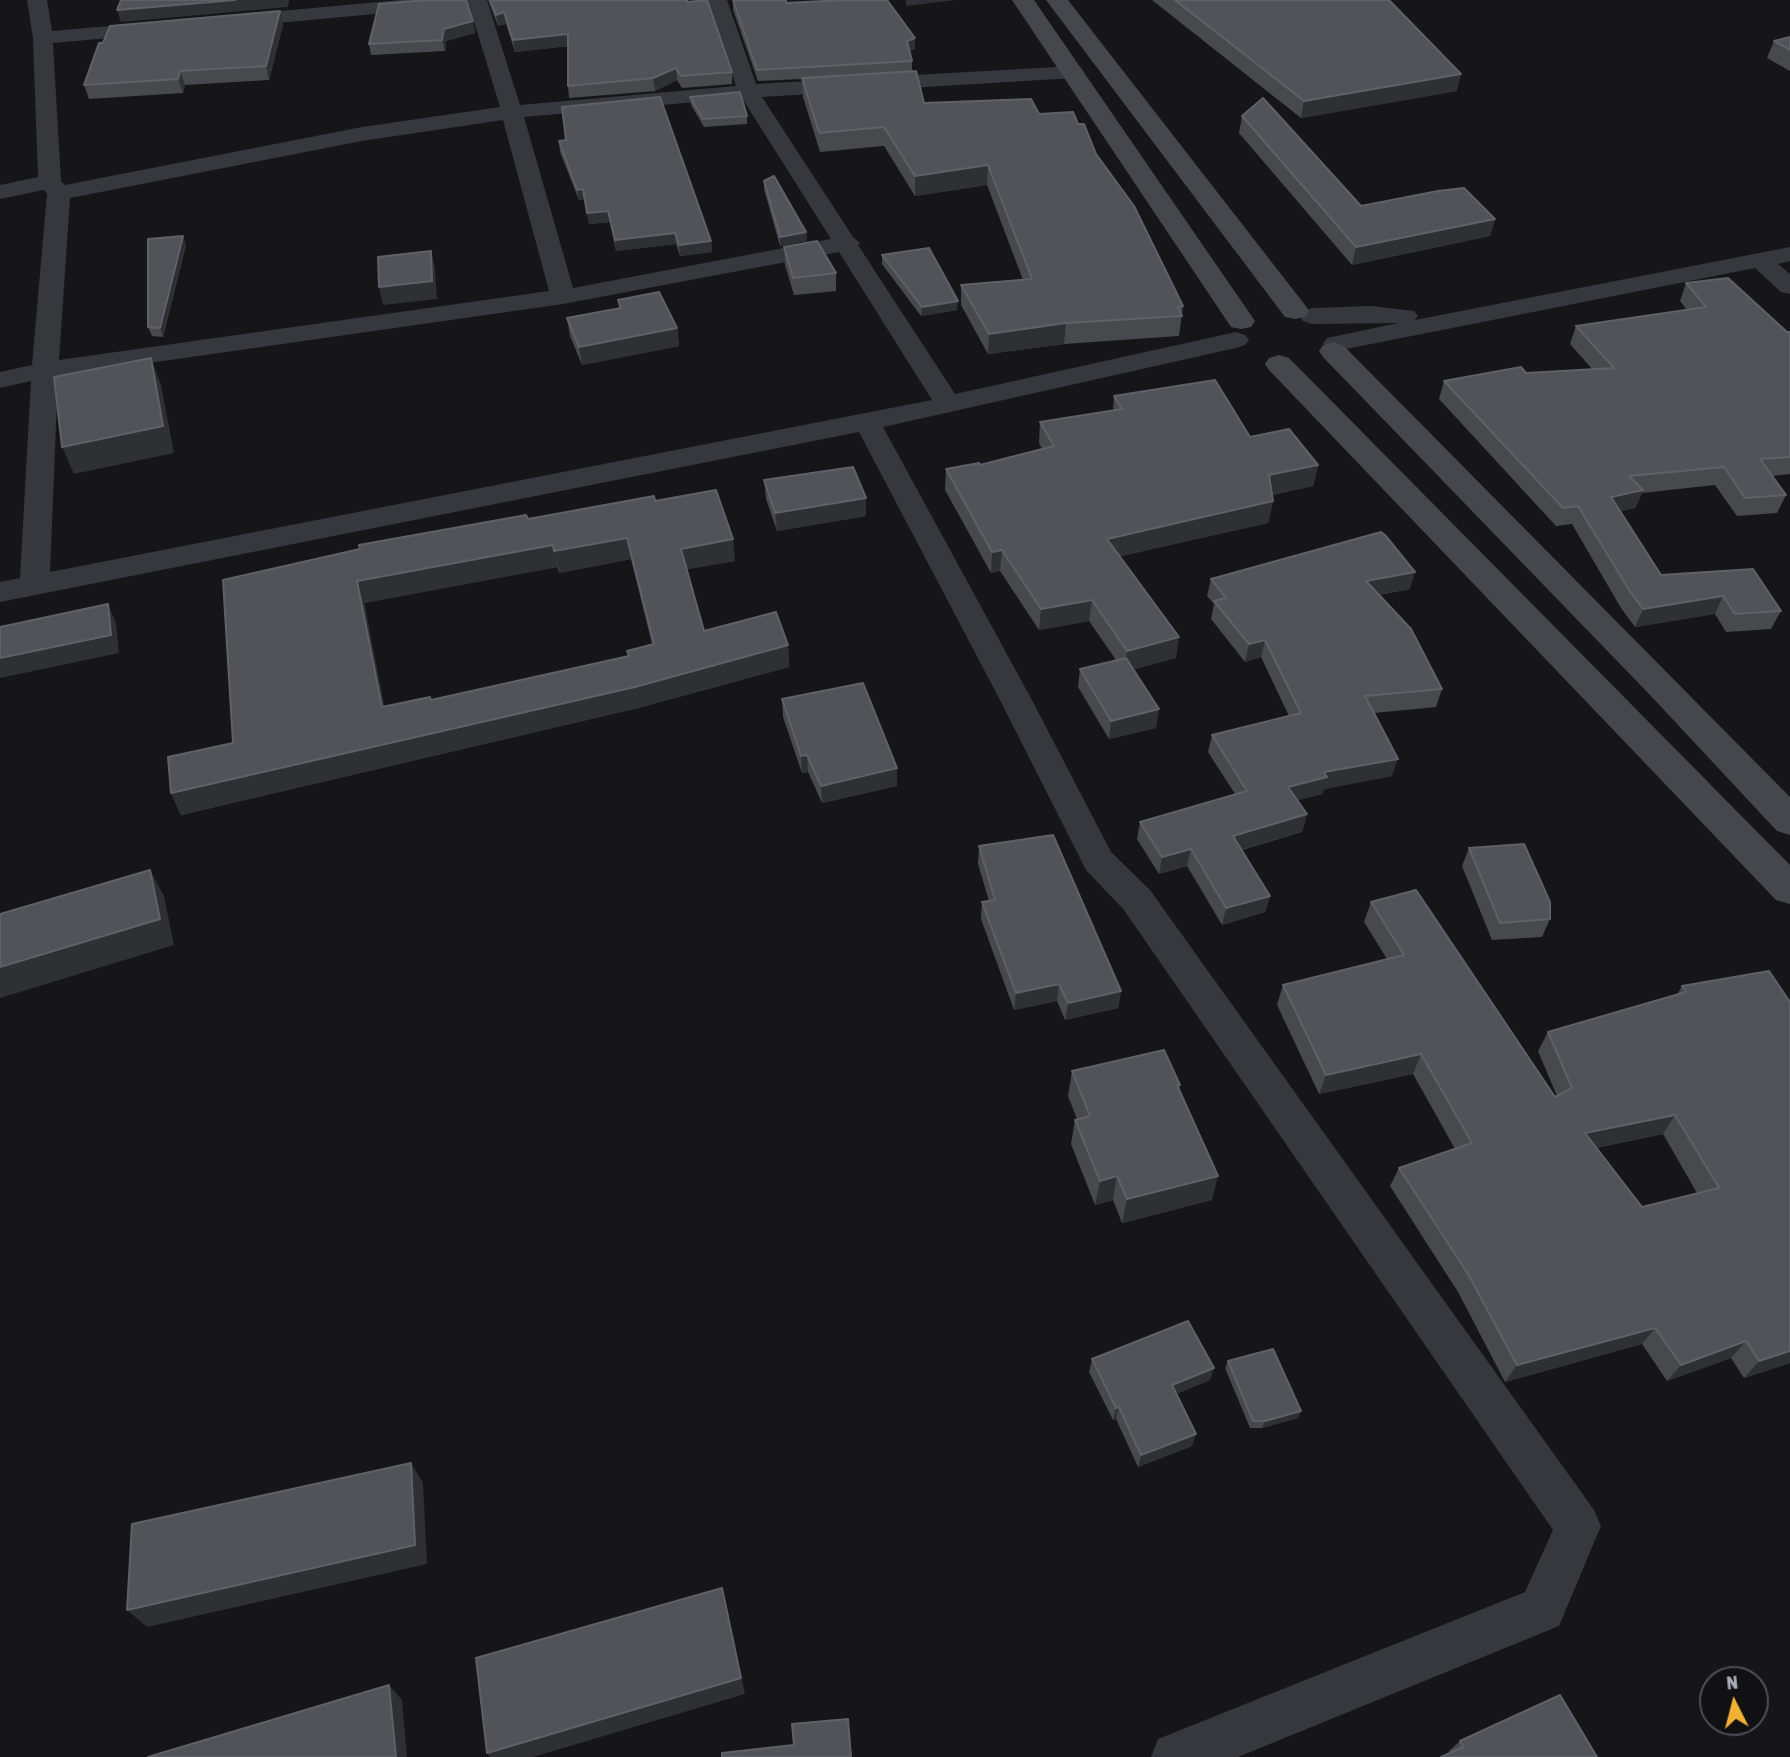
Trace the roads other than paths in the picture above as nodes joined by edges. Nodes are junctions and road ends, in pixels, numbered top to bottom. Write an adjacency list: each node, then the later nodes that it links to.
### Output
1 (37, 0): 9 (street)
2 (466, 0): 7 (street)
3 (477, 0): 12 (street)
4 (717, 0): 11 (street)
5 (1023, 0): 10 (main road)
6 (1057, 0): 20 (main road)
7 (220, 22)
8 (179, 26): 9 (street)
9 (43, 38): 13 (street)
10 (1074, 72): 11 (street); 22 (main road)
11 (748, 91): 12 (street); 15 (street)
12 (512, 112): 13 (street); 19 (street)
13 (54, 188): 14 (street); 25 (street)
14 (0, 192)
15 (848, 243): 19 (street); 27 (street)
16 (1790, 254): 17 (street)
17 (1761, 261): 18 (street); 21 (street)
18 (1790, 286)
19 (563, 297): 25 (street)
20 (1304, 314): 21 (street); 22 (main road); 23 (main road)
21 (1453, 320): 23 (street)
22 (1239, 330): 24 (main road); 27 (street)
23 (1334, 347): 24 (main road); 31 (main road)
24 (1279, 364): 32 (main road)
25 (45, 370): 26 (street); 29 (street)
26 (0, 380)
27 (948, 404): 28 (street)
28 (867, 422): 29 (street); 33 (street)
29 (35, 585): 30 (street)
30 (0, 592)
31 (1790, 821)
32 (1790, 889)
33 (1176, 1757)

